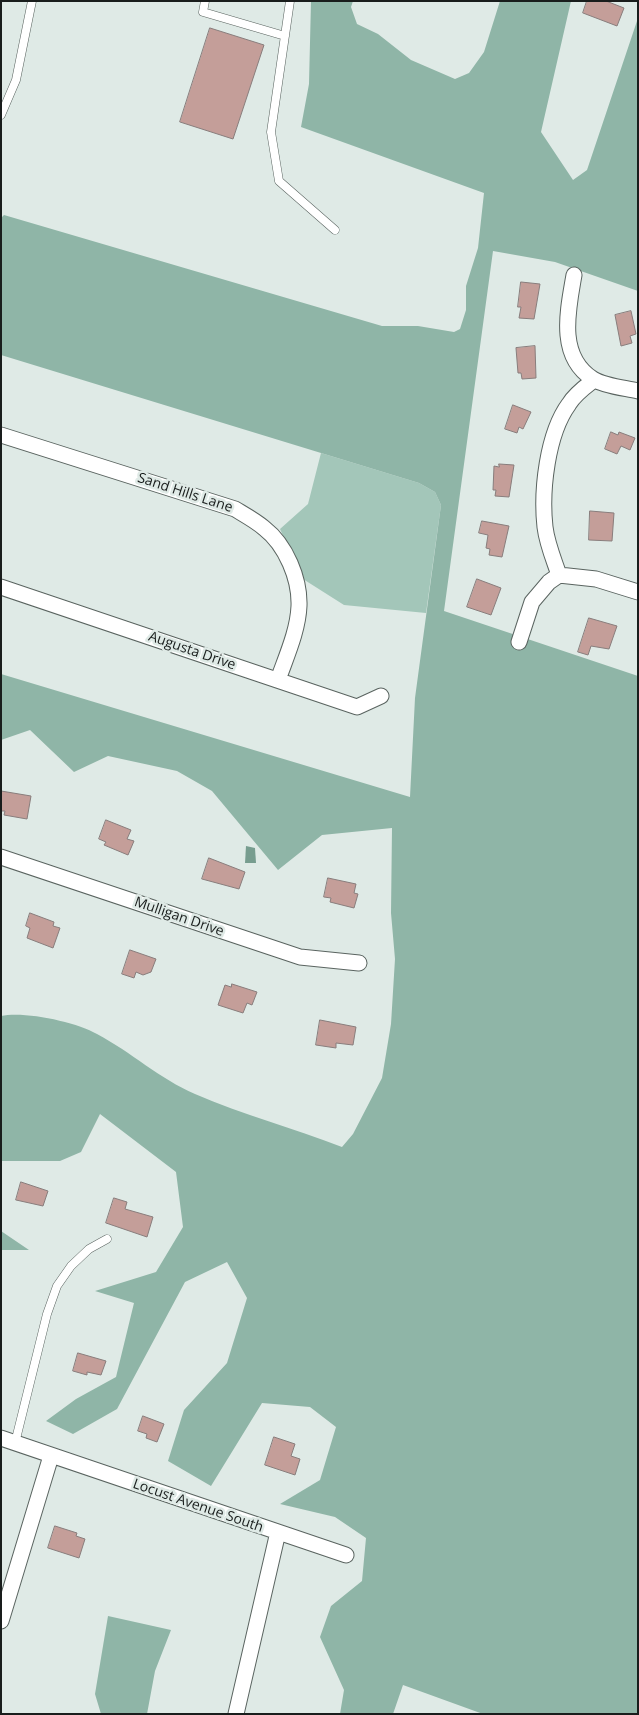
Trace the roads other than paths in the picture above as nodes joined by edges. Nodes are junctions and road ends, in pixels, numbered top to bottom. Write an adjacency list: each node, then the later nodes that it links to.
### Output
1 (32, 1): 5 (lane)
2 (205, 1): 4 (lane)
3 (290, 1): 4 (lane)
4 (285, 36): 6 (lane)
5 (1, 115)
6 (335, 230)
7 (574, 276): 8 (street)
8 (594, 380): 9 (street); 11 (street)
9 (638, 391)
10 (1, 435): 15 (street, Sand Hills Lane)
11 (559, 575): 13 (street); 14 (street)
12 (1, 587): 15 (street, Augusta Drive)
13 (638, 592)
14 (519, 642)
15 (278, 680): 16 (street, Augusta Drive)
16 (381, 696)
17 (1, 857): 18 (street, Mulligan Drive)
18 (359, 963)
19 (107, 1238): 20 (lane)
20 (8, 1441): 21 (street, Locust Avenue South)
21 (51, 1456): 22 (street, Locust Avenue South); 24 (street)
22 (278, 1532): 23 (street, Locust Avenue South); 25 (street)
23 (346, 1555)
24 (1, 1621)
25 (236, 1714)

